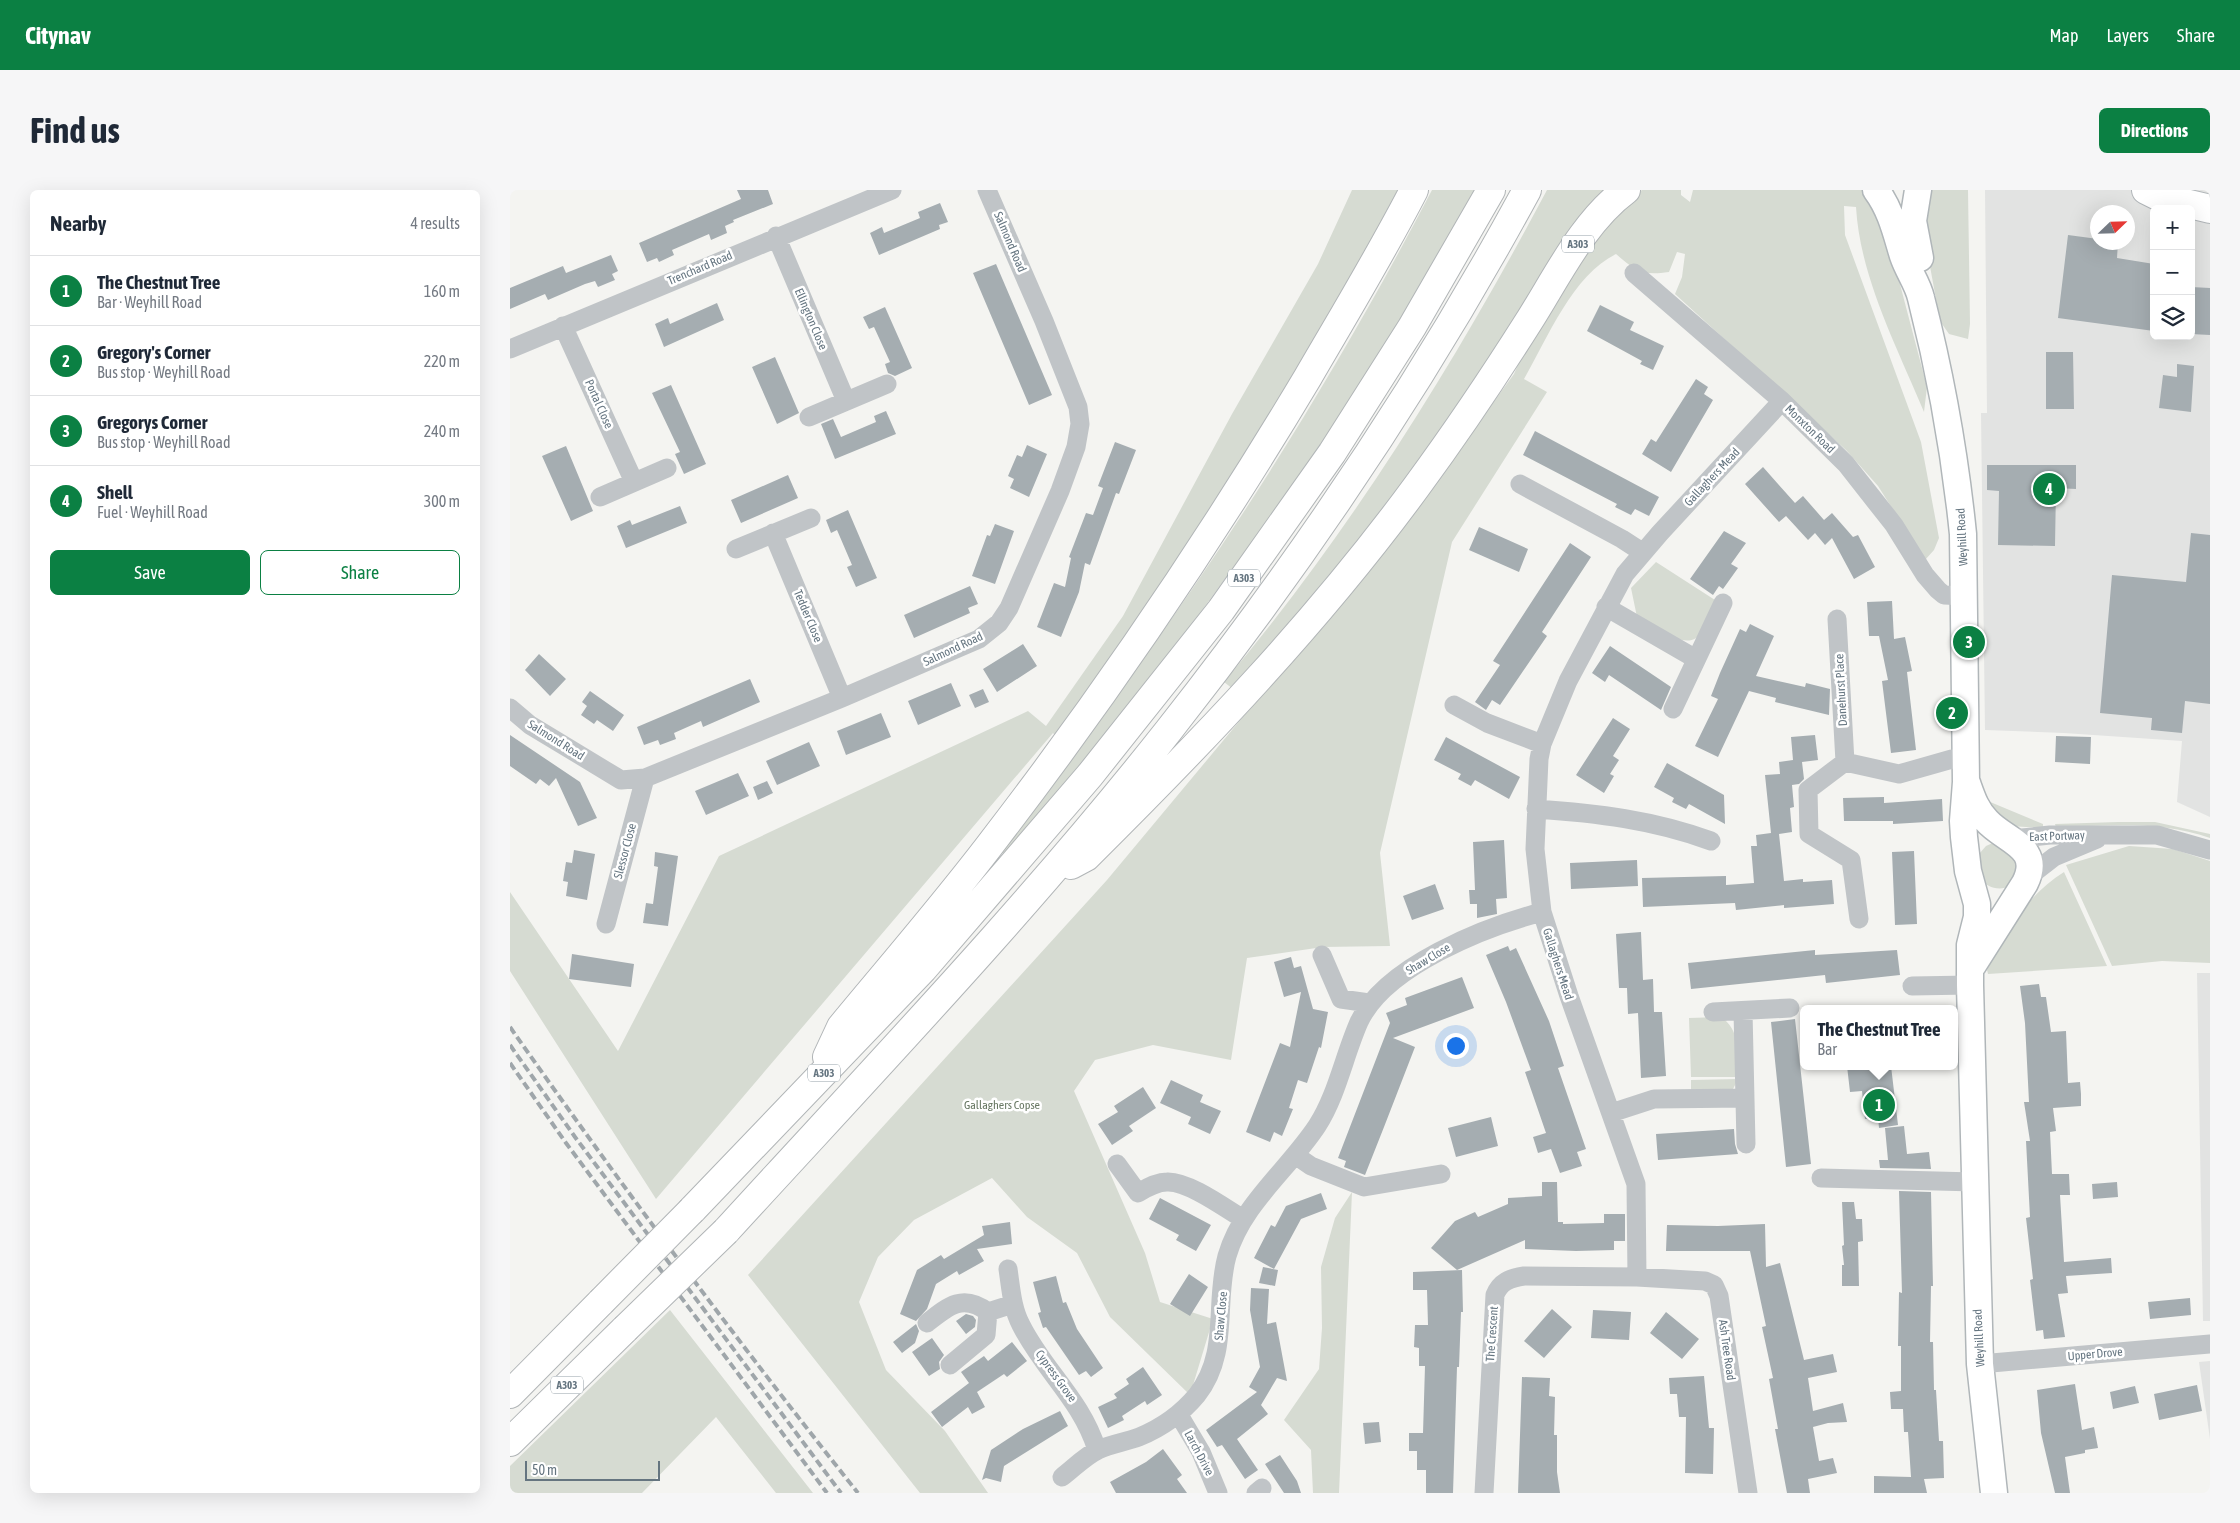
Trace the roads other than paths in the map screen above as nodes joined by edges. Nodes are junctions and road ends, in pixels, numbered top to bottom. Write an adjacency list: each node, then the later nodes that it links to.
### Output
1 (892, 190): 12 (street, Trenchard Road)
2 (987, 190): 34 (street, Salmond Road)
3 (1414, 190): 61 (main road, A303)
4 (1491, 190): 61 (main road, A303)
5 (1527, 190): 48 (main road, A303)
6 (1626, 190): 48 (main road, A303)
7 (1876, 190): 14 (main road, Weyhill Road)
8 (1918, 190): 14 (main road, Weyhill Road)
9 (2146, 190): 11 (main road)
10 (2186, 190): 11 (main road)
11 (2210, 208)
12 (776, 236): 15 (street, Trenchard Road); 18 (street, Ellington Close)
13 (1634, 273): 19 (street, Monxton Road)
14 (1921, 296): 29 (main road, Weyhill Road)
15 (564, 326): 16 (street, Trenchard Road); 22 (street, Portal Close)
16 (510, 349)
17 (887, 384): 18 (street)
18 (846, 401): 20 (street)
19 (1782, 401): 28 (street, Gallaghers Mead); 29 (street, Monxton Road)
20 (809, 417)
21 (668, 468): 22 (street)
22 (634, 482): 24 (street)
23 (1520, 484): 28 (street)
24 (600, 496)
25 (811, 518): 26 (street)
26 (773, 533): 27 (street); 34 (street, Tedder Close)
27 (736, 549)
28 (1642, 552): 31 (street, Gallaghers Mead)
29 (1964, 596): 40 (main road, Weyhill Road)
30 (1723, 603): 33 (street)
31 (1606, 607): 33 (street); 38 (street, Gallaghers Mead)
32 (1837, 619): 39 (street, Danehurst Place)
33 (1696, 659): 37 (street)
34 (842, 698): 41 (street, Salmond Road)
35 (1454, 705): 38 (street)
36 (510, 708): 41 (street, Salmond Road)
37 (1673, 709)
38 (1542, 744): 42 (street, Gallaghers Mead)
39 (1845, 762): 40 (street); 52 (street)
40 (1966, 770): 44 (main road, Weyhill Road); 47 (main road, Weyhill Road)
41 (645, 778): 53 (street, Slessor Close)
42 (1536, 809): 45 (street); 51 (street, Gallaghers Mead)
43 (2102, 836): 44 (street, East Portway); 46 (street, East Portway); 50 (street, East Portway)
44 (2007, 837): 47 (main road); 50 (main road, Weyhill Road)
45 (1711, 841)
46 (2210, 850)
47 (1968, 856): 49 (main road, Weyhill Road)
48 (1044, 881): 81 (main road, A303, bridge)
49 (1972, 884): 50 (main road); 55 (main road, Weyhill Road)
50 (2022, 885): 55 (main road)
51 (1542, 912): 57 (street, Shaw Close); 63 (street, Gallaghers Mead)
52 (1858, 919)
53 (606, 924)
54 (1322, 956): 57 (street)
55 (1970, 977): 56 (street); 69 (main road, Weyhill Road)
56 (1912, 986)
57 (1369, 1003): 65 (street, Shaw Close)
58 (1790, 1008): 59 (street)
59 (1743, 1011): 60 (street); 62 (street)
60 (1713, 1012)
61 (813, 1085): 79 (main road, A303, bridge)
62 (1745, 1098): 63 (street); 64 (street)
63 (1611, 1112): 72 (street, Gallaghers Mead)
64 (1746, 1144)
65 (1296, 1155): 67 (street); 70 (street, Shaw Close)
66 (1117, 1164): 70 (street)
67 (1441, 1174)
68 (1821, 1178): 69 (street)
69 (1975, 1182): 77 (main road, Weyhill Road)
70 (1243, 1219): 80 (street, Shaw Close)
71 (1008, 1270): 73 (street, Cypress Grove)
72 (1638, 1277): 85 (street, The Crescent); 86 (street, Ash Tree Road)
73 (1013, 1304): 74 (street); 82 (street, Cypress Grove)
74 (988, 1312): 75 (street); 78 (street)
75 (927, 1323)
76 (2210, 1344): 77 (street, Upper Drove)
77 (1980, 1364): 87 (main road, Weyhill Road)
78 (950, 1365)
79 (510, 1394)
80 (1179, 1415): 82 (street, Shaw Close); 84 (street, Larch Drive)
81 (510, 1442)
82 (1098, 1450): 83 (street, Shaw Close)
83 (1062, 1476)
84 (1218, 1493)
85 (1484, 1493)
86 (1748, 1493)
87 (1994, 1493)

